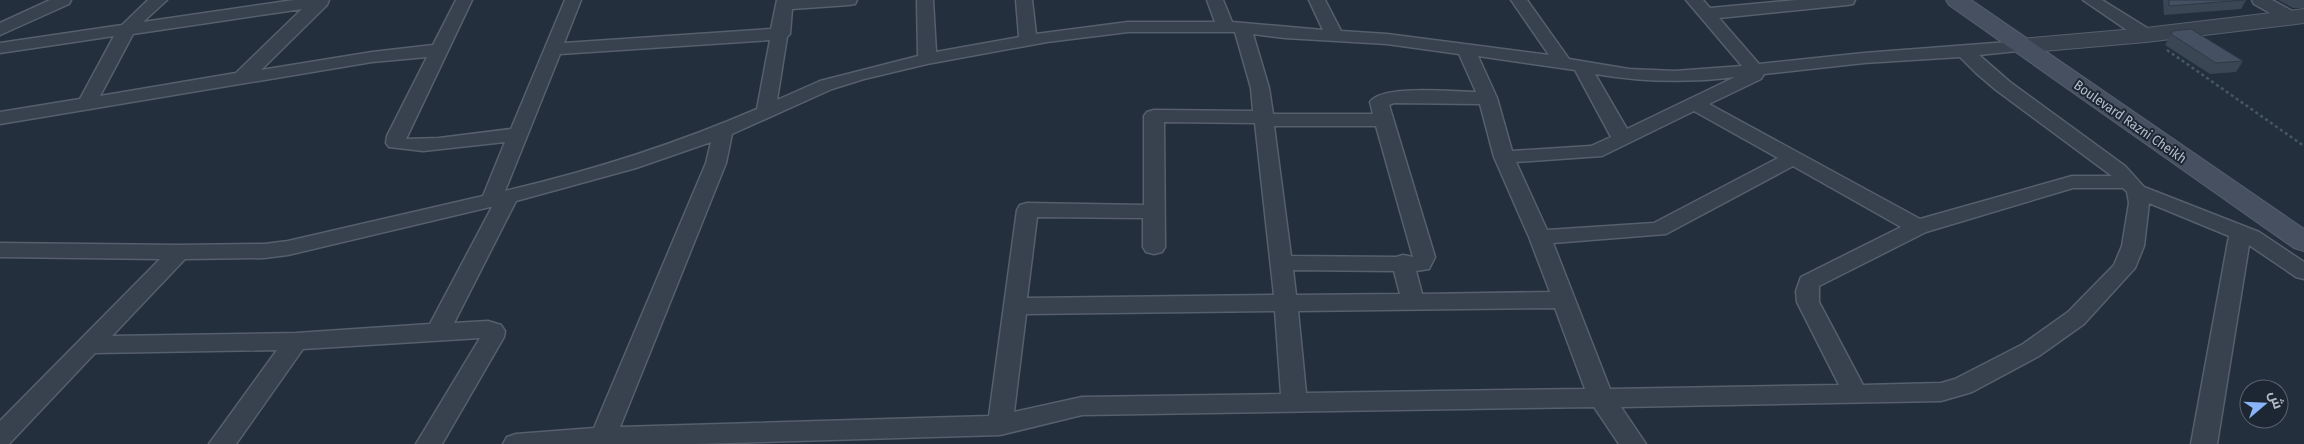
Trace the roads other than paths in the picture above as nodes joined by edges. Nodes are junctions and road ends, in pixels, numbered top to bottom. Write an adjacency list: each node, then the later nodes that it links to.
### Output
1 (63, 0): 23 (street)
2 (159, 0): 22 (street)
3 (464, 0): 31 (street)
4 (573, 0): 30 (street)
5 (850, 0): 18 (street)
6 (925, 0): 34 (street)
7 (1024, 0): 27 (street)
8 (1215, 0): 21 (street)
9 (1317, 0): 26 (street)
10 (1519, 0): 35 (street)
11 (1694, 0): 19 (street)
12 (1848, 0): 19 (street)
13 (1957, 0): 28 (main road, Boulevard Razni Cheikh)
14 (1979, 0): 28 (main road, Boulevard Razni Cheikh)
15 (2091, 0): 25 (street)
16 (2260, 0): 20 (street)
17 (323, 1): 22 (street); 38 (street)
18 (785, 2): 24 (street)
19 (1706, 14): 37 (street)
20 (2297, 17): 25 (street)
21 (1234, 27): 26 (street); 27 (street); 44 (street)
22 (126, 29): 29 (street); 40 (street)
23 (0, 30)
24 (781, 34): 30 (street); 42 (street)
25 (2146, 35): 28 (street)
26 (1335, 36): 32 (street)
27 (1028, 41): 34 (street)
28 (2032, 45): 33 (street); 54 (main road, Boulevard Razni Cheikh); 58 (main road, Boulevard Razni Cheikh)
29 (0, 48)
30 (552, 49): 47 (street)
31 (440, 50): 38 (street); 47 (street)
32 (1466, 50): 35 (street); 39 (street)
33 (1965, 51): 37 (street); 51 (street)
34 (927, 59): 42 (street)
35 (1564, 64): 36 (street)
36 (1582, 67): 37 (street); 48 (street)
37 (1761, 69): 41 (street)
38 (242, 78): 40 (street)
39 (1488, 98): 45 (street); 49 (street)
40 (87, 104): 43 (street)
41 (1695, 104): 48 (street); 50 (street)
42 (766, 112): 46 (street)
43 (0, 118)
44 (1264, 118): 45 (street); 53 (street); 63 (street)
45 (1385, 120): 62 (street)
46 (723, 130): 52 (street); 77 (street)
47 (518, 134): 52 (street)
48 (1623, 140): 49 (street)
49 (1504, 157): 57 (street)
50 (1793, 158): 55 (street); 57 (street)
51 (2132, 187): 55 (street); 56 (street); 72 (street)
52 (499, 199): 61 (street); 69 (street)
53 (1154, 212): 59 (street); 68 (street)
54 (2304, 221)
55 (1918, 227): 72 (street)
56 (2240, 232): 64 (street); 82 (street)
57 (1540, 237): 65 (street)
58 (2304, 242)
59 (1154, 247)
60 (0, 250): 61 (street)
61 (179, 252): 71 (street)
62 (1403, 262): 63 (street); 66 (street)
63 (1281, 263): 67 (street)
64 (2304, 272)
65 (1564, 300): 66 (street); 73 (street)
66 (1413, 302): 67 (street)
67 (1286, 303): 68 (street); 74 (street)
68 (1015, 306): 75 (street)
69 (438, 332): 70 (street); 79 (street)
70 (296, 341): 71 (street); 78 (street)
71 (89, 345): 76 (street)
72 (1856, 394): 73 (street)
73 (1601, 398): 74 (street); 81 (street)
74 (1294, 402): 75 (street)
75 (1000, 425): 77 (street)
76 (0, 437)
77 (601, 441): 80 (street)
78 (222, 444)
79 (429, 444)
80 (516, 444)
81 (1633, 444)
82 (2204, 444)

